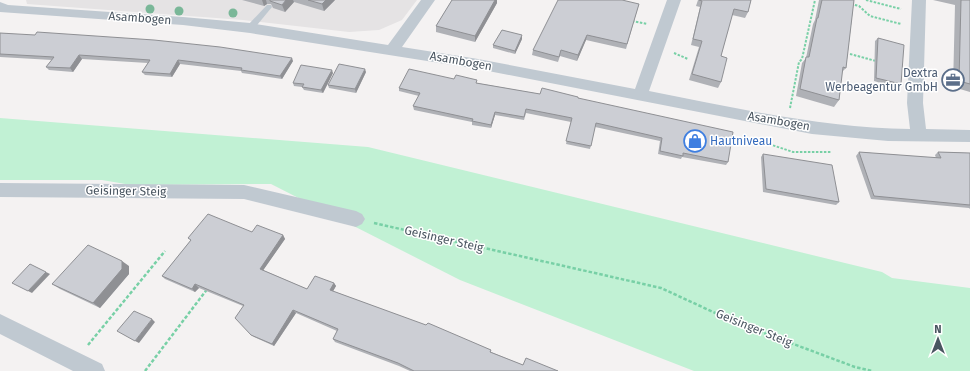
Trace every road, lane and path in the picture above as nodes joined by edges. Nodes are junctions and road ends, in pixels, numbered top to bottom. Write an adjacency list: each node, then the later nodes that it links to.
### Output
1 (428, 0): 13 (street)
2 (674, 0): 12 (street)
3 (815, 0): 19 (path)
4 (866, 0): 8 (path)
5 (844, 2): 10 (path)
6 (0, 6): 11 (street, Asambogen)
7 (269, 7): 11 (lane)
8 (919, 7): 20 (street)
9 (629, 20): 12 (path)
10 (889, 21)
11 (250, 28): 13 (street, Asambogen)
12 (664, 28): 18 (street)
13 (392, 49): 18 (street, Asambogen)
14 (669, 51): 16 (path)
15 (850, 54): 17 (path)
16 (688, 59)
17 (876, 61)
18 (641, 94): 20 (street, Asambogen)
19 (789, 113)
20 (919, 135): 21 (street, Asambogen)
21 (970, 136)
22 (754, 140): 23 (path)
23 (831, 152)
24 (0, 190): 25 (street, Geisinger Steig)
25 (356, 219): 32 (path, Geisinger Steig)
26 (165, 251): 29 (path)
27 (210, 285): 31 (path)
28 (0, 324): 29 (street)
29 (75, 361): 30 (street)
30 (94, 371)
31 (145, 371)
32 (872, 371)

